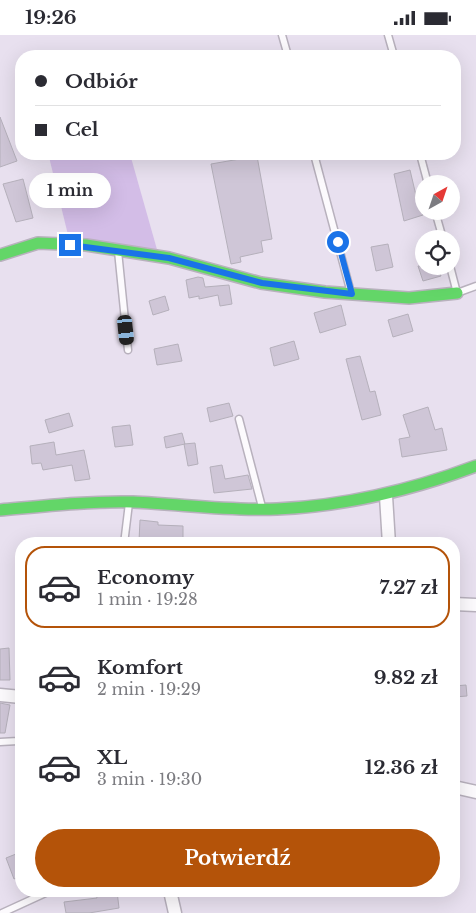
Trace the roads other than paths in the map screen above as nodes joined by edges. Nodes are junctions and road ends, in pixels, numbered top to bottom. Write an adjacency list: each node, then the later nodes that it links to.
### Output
1 (282, 35): 3 (lane)
2 (388, 35): 4 (lane)
3 (286, 50)
4 (392, 50)
5 (316, 160): 13 (lane)
6 (422, 160): 7 (lane)
7 (426, 175)
8 (118, 250): 9 (street); 13 (street); 14 (lane)
9 (0, 255)
10 (452, 275): 12 (lane)
11 (476, 286): 12 (lane)
12 (457, 293): 13 (street)
13 (352, 294)
14 (128, 350)
15 (239, 419): 19 (lane)
16 (476, 466): 17 (street)
17 (386, 495): 19 (street); 22 (street)
18 (130, 502): 19 (street); 20 (street); 21 (lane)
19 (262, 508)
20 (0, 510)
21 (125, 537)
22 (389, 537)
23 (460, 604): 24 (street)
24 (476, 605)
25 (0, 695): 26 (street)
26 (15, 696)
27 (15, 741): 28 (lane)
28 (0, 742)
29 (460, 788): 30 (street)
30 (476, 792)
31 (37, 897): 33 (lane)
32 (171, 897): 34 (street)
33 (2, 913)
34 (175, 913)

